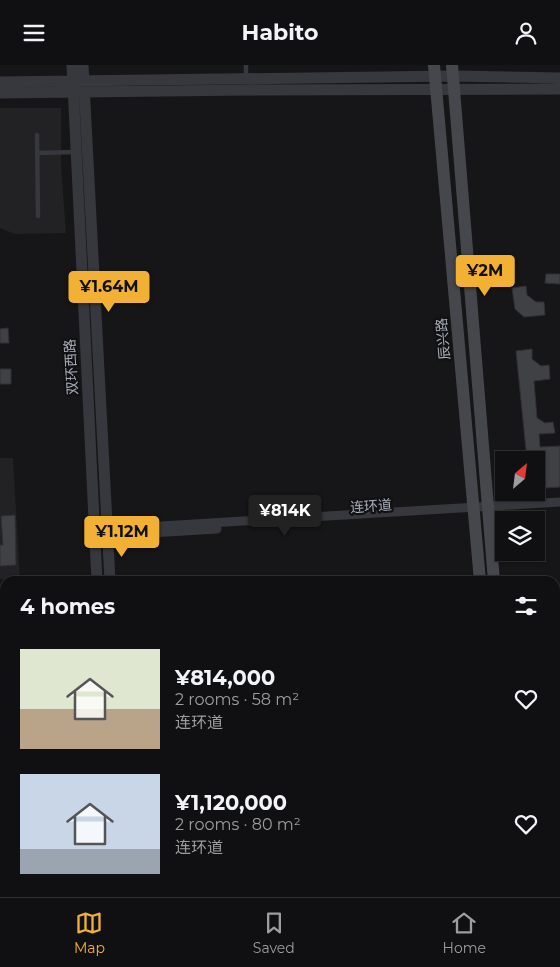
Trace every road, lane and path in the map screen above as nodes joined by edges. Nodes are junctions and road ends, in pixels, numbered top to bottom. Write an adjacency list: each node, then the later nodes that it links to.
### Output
1 (72, 65): 9 (street)
2 (82, 65): 9 (street)
3 (246, 65): 8 (lane)
4 (452, 71): 5 (street); 6 (street); 10 (main road)
5 (434, 77): 8 (street); 10 (street); 20 (main road, 辰兴路)
6 (560, 78)
7 (0, 81): 9 (street)
8 (247, 84): 9 (street)
9 (78, 86): 12 (street); 14 (street, 双环西路); 21 (street, 双环西路)
10 (454, 89): 11 (street); 19 (main road)
11 (560, 89)
12 (0, 93)
13 (37, 135): 15 (lane)
14 (76, 152): 15 (lane); 22 (street, 双环西路)
15 (37, 153): 16 (lane)
16 (38, 216)
17 (560, 502): 19 (street)
18 (560, 507): 19 (street, 连环道)
19 (488, 510): 20 (street, 连环道); 26 (main road)
20 (474, 511): 21 (street, 连环道); 25 (main road, 辰兴路)
21 (107, 533): 22 (street, 连环道); 24 (street, 双环西路)
22 (95, 534): 23 (street, 双环西路)
23 (97, 576)
24 (110, 576)
25 (480, 576)
26 (494, 576)

